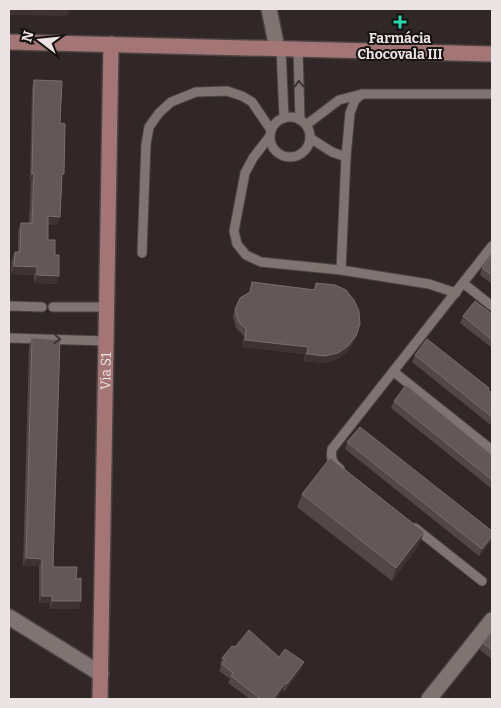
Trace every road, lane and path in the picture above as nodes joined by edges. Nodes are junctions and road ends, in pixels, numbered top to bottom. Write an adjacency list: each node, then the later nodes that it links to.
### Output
1 (269, 9): 4 (street)
2 (9, 42): 3 (street)
3 (111, 44): 4 (street); 23 (street, Via S1)
4 (279, 48): 5 (street); 9 (lane)
5 (298, 49): 6 (street); 10 (lane, one-way to 5)
6 (492, 54)
7 (362, 94): 8 (lane); 10 (lane); 13 (lane)
8 (492, 94)
9 (284, 118): 10 (lane); 11 (lane)
10 (303, 122): 12 (lane)
11 (270, 133): 12 (lane); 15 (lane); 16 (lane)
12 (310, 138): 13 (lane)
13 (346, 157): 16 (lane)
14 (492, 246): 17 (lane)
15 (142, 253)
16 (340, 270): 18 (lane)
17 (463, 283): 18 (lane); 20 (lane)
18 (456, 293): 26 (lane)
19 (9, 306): 21 (lane)
20 (492, 306)
21 (42, 307)
22 (53, 307): 23 (lane)
23 (107, 307): 25 (street, Via S1)
24 (9, 338): 25 (lane, one-way to 25)
25 (106, 341): 33 (street, Via S1)
26 (394, 372): 27 (lane); 28 (lane)
27 (492, 450)
28 (350, 476)
29 (404, 520): 30 (lane)
30 (482, 581)
31 (9, 617): 33 (street)
32 (492, 620): 35 (street)
33 (101, 674): 34 (street, Via S1)
34 (100, 699)
35 (429, 699)

